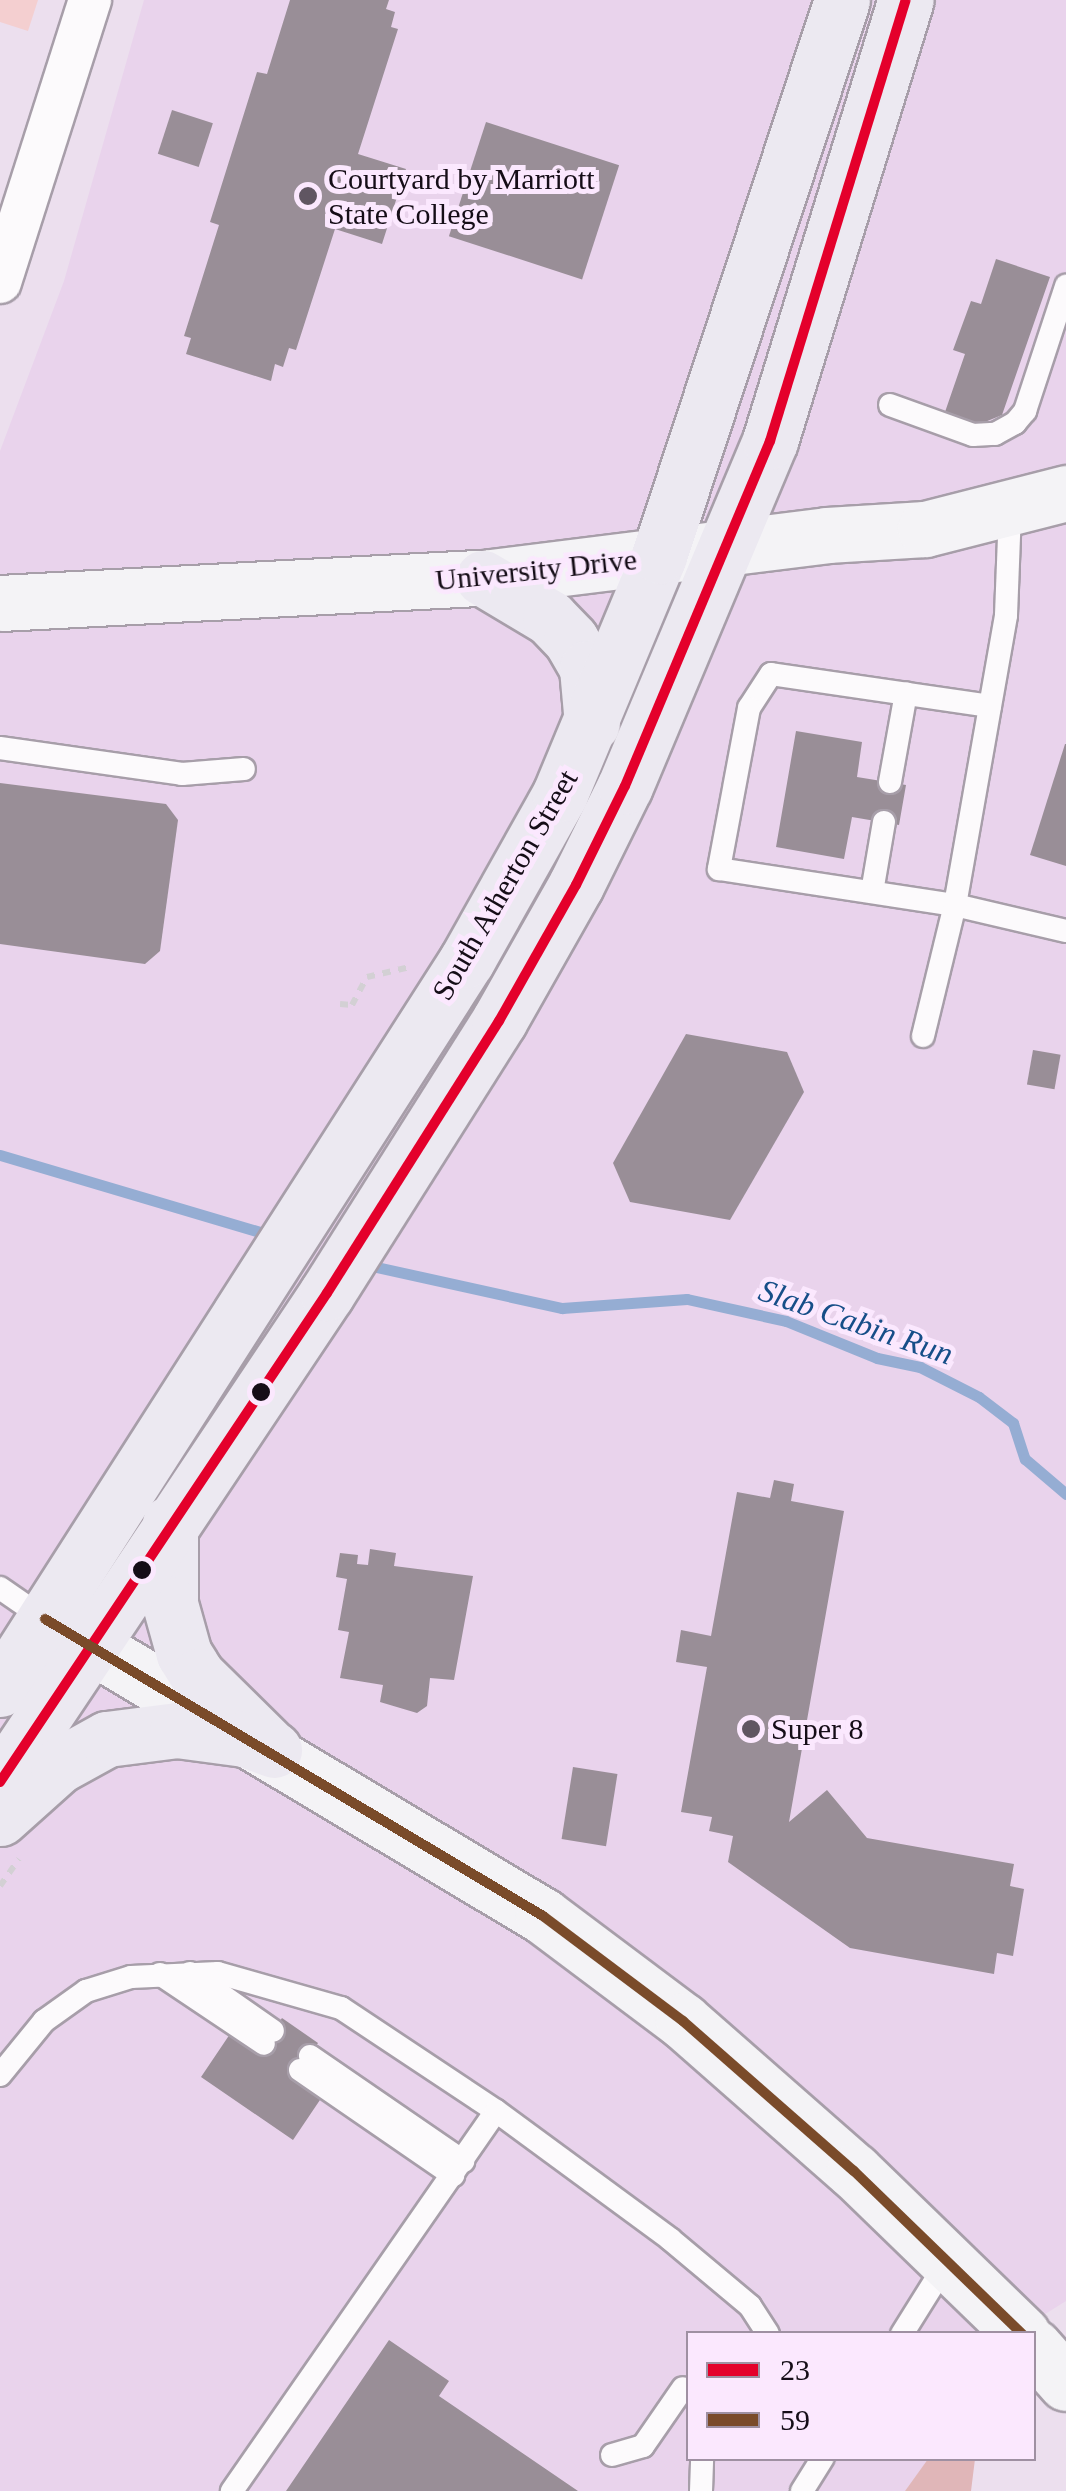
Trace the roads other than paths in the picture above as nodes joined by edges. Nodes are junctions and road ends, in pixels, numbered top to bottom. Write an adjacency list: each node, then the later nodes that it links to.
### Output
1 (90, 0): 4 (street)
2 (842, 0): 10 (main road, South Atherton Street)
3 (906, 0): 9 (main road, South Atherton Street)
4 (0, 282)
5 (1066, 286): 6 (lane)
6 (890, 405)
7 (1066, 492): 8 (main road, University Drive)
8 (1010, 512): 9 (main road, University Drive); 14 (lane)
9 (725, 548): 10 (main road, University Drive); 24 (main road, South Atherton Street)
10 (659, 556): 11 (main road, University Drive); 15 (main road, South Atherton Street)
11 (483, 578): 12 (main road, University Drive); 15 (main road)
12 (0, 603)
13 (906, 693): 14 (lane); 18 (lane); 20 (lane)
14 (990, 706): 21 (lane)
15 (592, 724): 26 (main road, South Atherton Street)
16 (0, 748): 17 (lane)
17 (244, 769)
18 (890, 782)
19 (884, 822): 20 (lane)
20 (872, 892): 21 (lane)
21 (955, 905): 22 (lane); 23 (lane)
22 (1066, 930)
23 (923, 1036)
24 (170, 1523): 26 (main road, South Atherton Street); 28 (main road)
25 (0, 1588): 26 (lane)
26 (67, 1631): 27 (main road, South Atherton Street); 28 (main road); 29 (main road, South Atherton Street)
27 (0, 1688)
28 (274, 1750): 30 (main road); 37 (main road)
29 (0, 1782)
30 (0, 1818)
31 (189, 1972): 32 (lane); 32 (lane); 35 (lane)
32 (160, 1974): 34 (lane)
33 (305, 2063): 36 (lane)
34 (0, 2075)
35 (496, 2111): 36 (lane); 38 (lane)
36 (458, 2168): 47 (lane)
37 (947, 2262): 39 (lane); 40 (main road)
38 (766, 2331)
39 (904, 2331)
40 (1019, 2331)
41 (1036, 2348): 42 (main road)
42 (1066, 2382)
43 (683, 2388): 44 (lane)
44 (612, 2455)
45 (702, 2461): 48 (lane)
46 (821, 2461): 49 (lane)
47 (232, 2491)
48 (701, 2491)
49 (802, 2491)

